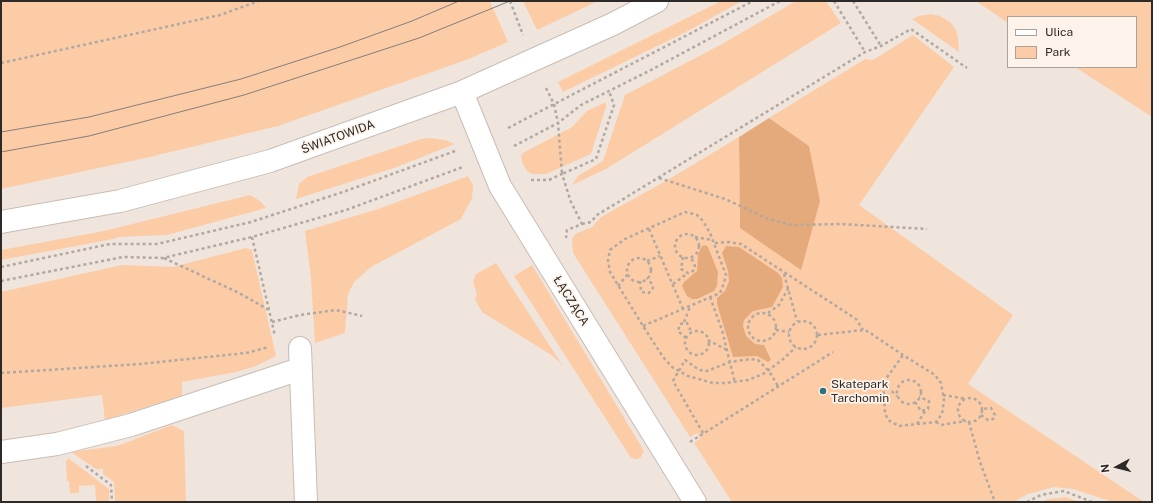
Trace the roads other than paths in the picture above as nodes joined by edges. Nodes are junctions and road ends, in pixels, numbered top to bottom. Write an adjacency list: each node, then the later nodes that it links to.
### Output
1 (658, 1): 2 (street, ŚWIATOWIDA)
2 (462, 92): 3 (street, ŚWIATOWIDA); 6 (street, ŁĄCZĄCA)
3 (1, 222)
4 (1, 452): 5 (street)
5 (306, 502)
6 (695, 502)

